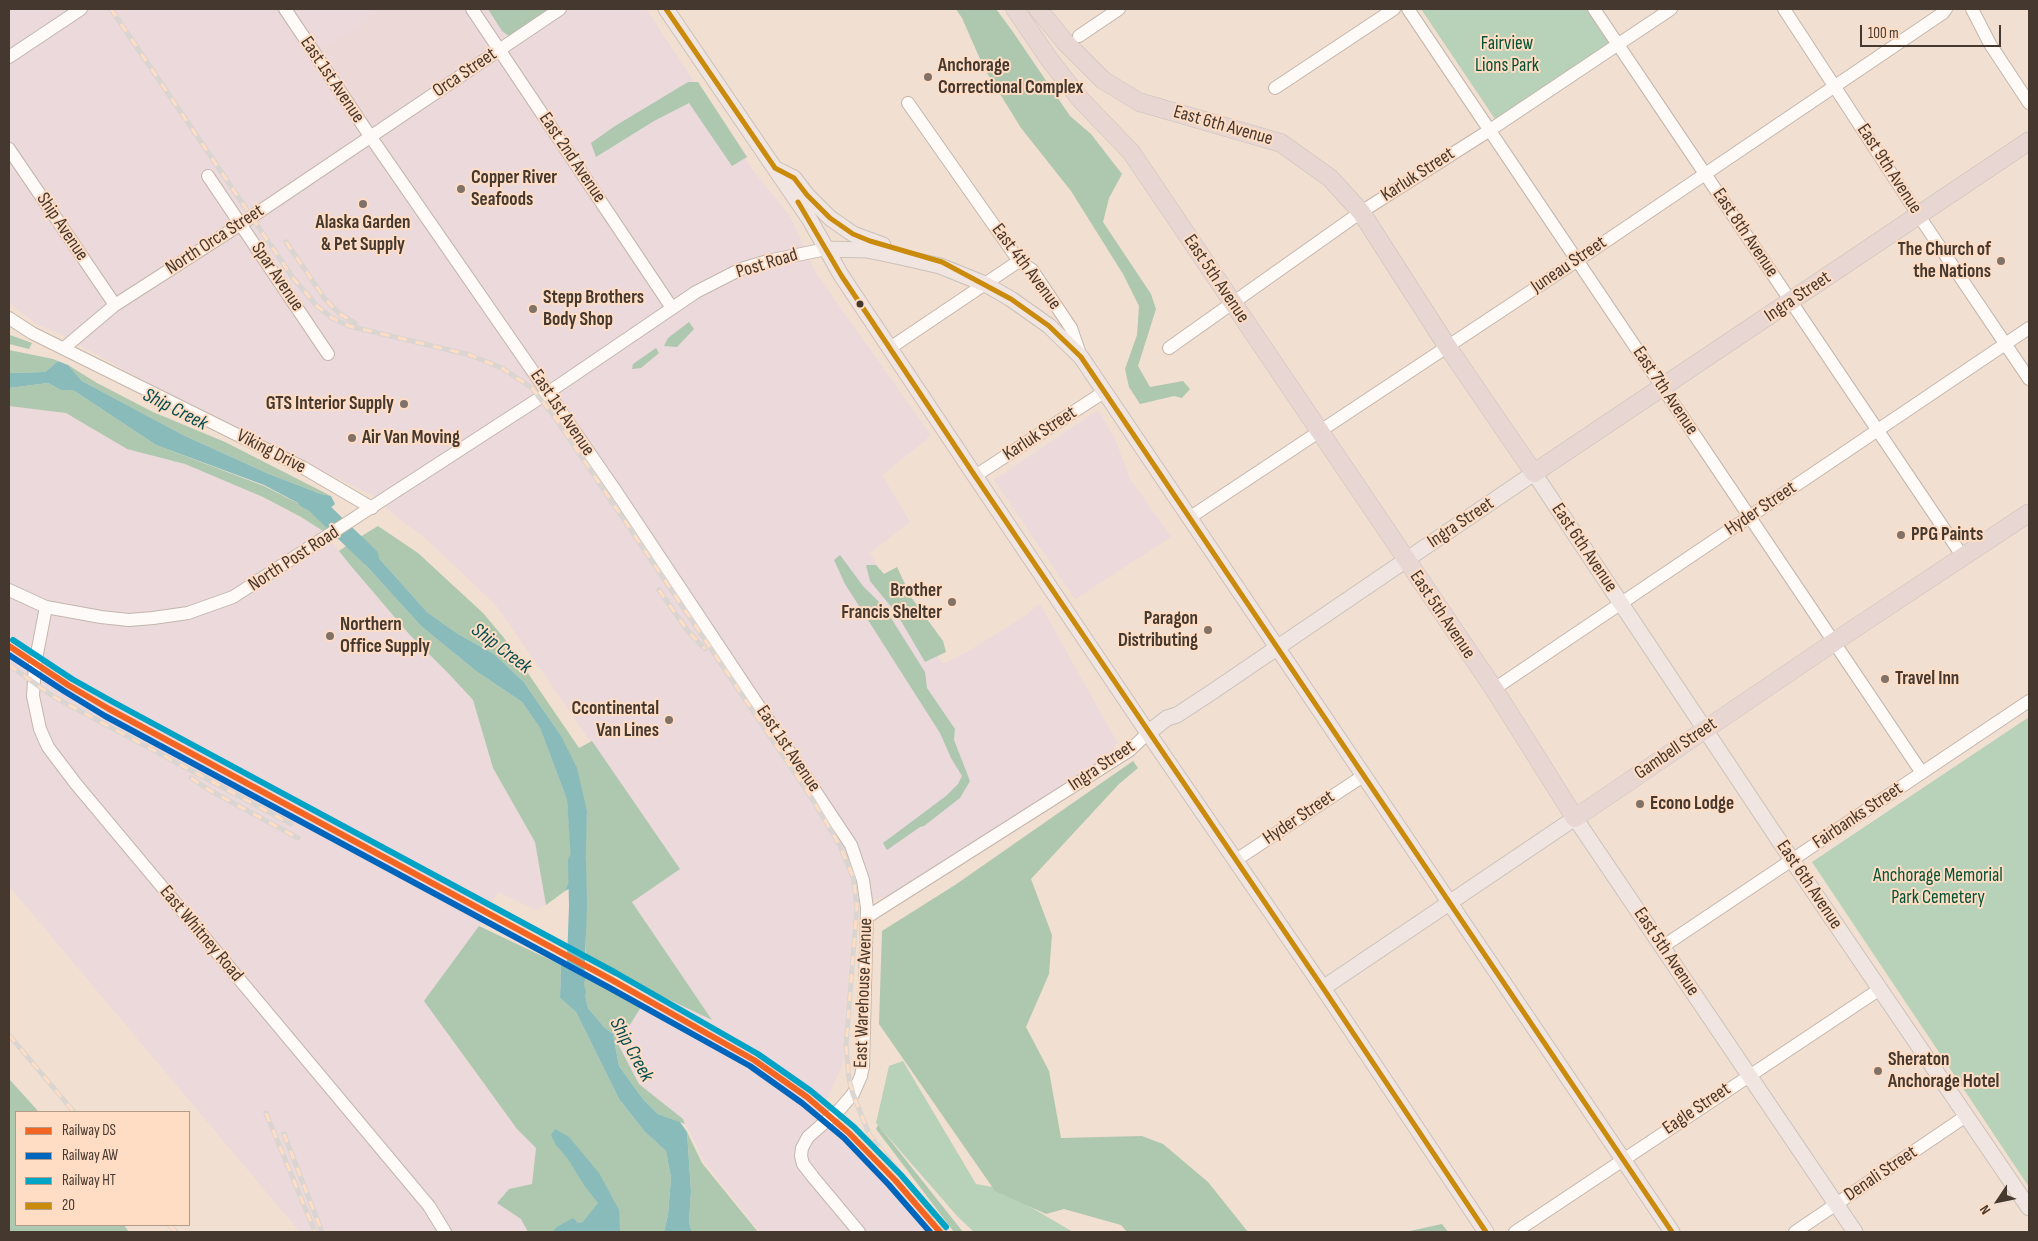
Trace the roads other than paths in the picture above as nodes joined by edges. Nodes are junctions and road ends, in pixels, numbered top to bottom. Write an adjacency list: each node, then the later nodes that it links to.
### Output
1 (81, 9): 19 (street)
2 (285, 9): 25 (street, East 1st Avenue)
3 (472, 9): 18 (street, East 2nd Avenue)
4 (560, 9): 18 (street, Orca Street)
5 (666, 9): 28 (main road)
6 (1015, 9): 39 (highway, East 5th Avenue)
7 (1038, 9): 31 (highway, East 6th Avenue)
8 (1119, 9): 16 (street)
9 (1394, 9): 21 (street)
10 (1408, 9): 24 (street, East 7th Avenue)
11 (1594, 9): 17 (street, East 8th Avenue)
12 (1672, 9): 17 (street, Karluk Street)
13 (1784, 9): 20 (street, East 9th Avenue)
14 (1946, 9): 20 (street, Juneau Street)
15 (1972, 9): 23 (street)
16 (1079, 36)
17 (1618, 44): 24 (street, Karluk Street); 29 (street, East 8th Avenue)
18 (500, 49): 25 (street, Orca Street); 41 (street, East 2nd Avenue)
19 (9, 57)
20 (1835, 85): 29 (street, Juneau Street); 32 (street, East 9th Avenue)
21 (1275, 88)
22 (908, 103): 36 (street, East 4th Avenue)
23 (2029, 103)
24 (1490, 130): 31 (street, Karluk Street); 35 (street, East 7th Avenue)
25 (370, 136): 33 (street, North Orca Street); 53 (street, East 1st Avenue)
26 (2029, 141): 32 (highway, Ingra Street)
27 (9, 149): 40 (street, Ship Avenue)
28 (775, 168): 34 (main road); 37 (main road)
29 (1704, 173): 35 (street, Juneau Street); 38 (street, East 8th Avenue)
30 (208, 176): 33 (street, Spar Avenue)
31 (1361, 212): 39 (street, Karluk Street); 45 (highway, East 6th Avenue)
32 (1919, 216): 38 (highway, Ingra Street); 44 (street, East 9th Avenue)
33 (241, 224): 40 (street, North Orca Street); 49 (street, Spar Avenue)
34 (826, 249): 37 (main road, Post Road); 41 (street, Post Road); 47 (main road)
35 (1578, 260): 45 (street, Juneau Street); 52 (street, East 7th Avenue)
36 (1019, 261): 37 (street); 50 (street, East 4th Avenue)
37 (985, 284): 47 (street); 50 (main road, Post Road)
38 (1791, 302): 52 (highway, Ingra Street); 55 (street, East 8th Avenue)
39 (1233, 303): 48 (street, Karluk Street); 56 (highway, East 5th Avenue)
40 (114, 305): 46 (street, North Orca Street)
41 (672, 308): 53 (street, Post Road)
42 (9, 318): 46 (street, Viking Drive)
43 (2029, 328): 44 (street, Hyder Street)
44 (2006, 344): 51 (street, East 9th Avenue); 55 (street, Hyder Street)
45 (1447, 346): 56 (street, Juneau Street); 57 (highway, East 6th Avenue)
46 (64, 348): 59 (street, Viking Drive)
47 (890, 348): 58 (main road)
48 (1170, 348)
49 (328, 354)
50 (1081, 357): 54 (main road, East 4th Avenue)
51 (2029, 379)
52 (1662, 386): 57 (highway, Ingra Street); 61 (street, East 7th Avenue)
53 (548, 392): 59 (street, North Post Road); 79 (street, East 1st Avenue)
54 (1104, 392): 58 (street, Karluk Street); 62 (main road, East 4th Avenue)
55 (1878, 430): 61 (street, Hyder Street); 63 (street, East 8th Avenue)
56 (1318, 432): 62 (street, Juneau Street); 64 (highway, East 5th Avenue)
57 (1534, 473): 64 (main road, Ingra Street); 66 (main road, East 6th Avenue)
58 (975, 476): 74 (main road)
59 (372, 508): 67 (street, North Post Road)
60 (2029, 513): 63 (highway, Gambell Street)
61 (1750, 516): 66 (street, Hyder Street); 68 (street, East 7th Avenue)
62 (1189, 518): 69 (main road, East 4th Avenue)
63 (1963, 557): 68 (highway, Gambell Street)
64 (1406, 561): 69 (main road, Ingra Street); 70 (highway, East 5th Avenue)
65 (9, 590): 67 (street, North Post Road)
66 (1620, 604): 70 (street, Hyder Street); 73 (main road, East 6th Avenue)
67 (46, 607): 92 (street, East Whitney Road)
68 (1834, 642): 73 (highway, Gambell Street); 76 (street, East 7th Avenue)
69 (1276, 648): 72 (main road, Ingra Street); 77 (main road, East 4th Avenue)
70 (1494, 689): 78 (highway, East 5th Avenue)
71 (2029, 701): 76 (street, Fairbanks Street)
72 (1177, 715): 74 (main road, Ingra Street); 75 (main road)
73 (1704, 730): 78 (highway, Gambell Street); 81 (main road, East 6th Avenue)
74 (1148, 733): 75 (main road); 83 (street, Ingra Street)
75 (1170, 765): 80 (main road)
76 (1922, 773): 81 (street, Fairbanks Street)
77 (1362, 776): 80 (street, Hyder Street); 82 (main road, East 4th Avenue)
78 (1575, 818): 82 (main road, Gambell Street); 84 (main road, East 5th Avenue)
79 (836, 820): 83 (street, East Warehouse Avenue)
80 (1236, 860): 85 (main road)
81 (1792, 860): 84 (street, Fairbanks Street); 86 (main road, East 6th Avenue)
82 (1448, 903): 85 (main road, Gambell Street); 89 (main road, East 4th Avenue)
83 (867, 917): 93 (street, East Warehouse Avenue)
84 (1662, 947): 87 (main road, East 5th Avenue)
85 (1323, 988): 94 (main road)
86 (1880, 989): 87 (street, Eagle Street); 88 (main road, East 6th Avenue)
87 (1748, 1075): 89 (street, Eagle Street); 90 (main road, East 5th Avenue)
88 (1966, 1116): 90 (street, Denali Street); 91 (main road, East 6th Avenue)
89 (1623, 1159): 95 (street, Eagle Street); 96 (main road, East 4th Avenue)
90 (1836, 1205): 97 (street, Denali Street); 98 (main road, East 5th Avenue)
91 (2029, 1208)
92 (446, 1232)
93 (859, 1232)
94 (1486, 1232)
95 (1515, 1232)
96 (1672, 1232)
97 (1795, 1232)
98 (1854, 1232)

